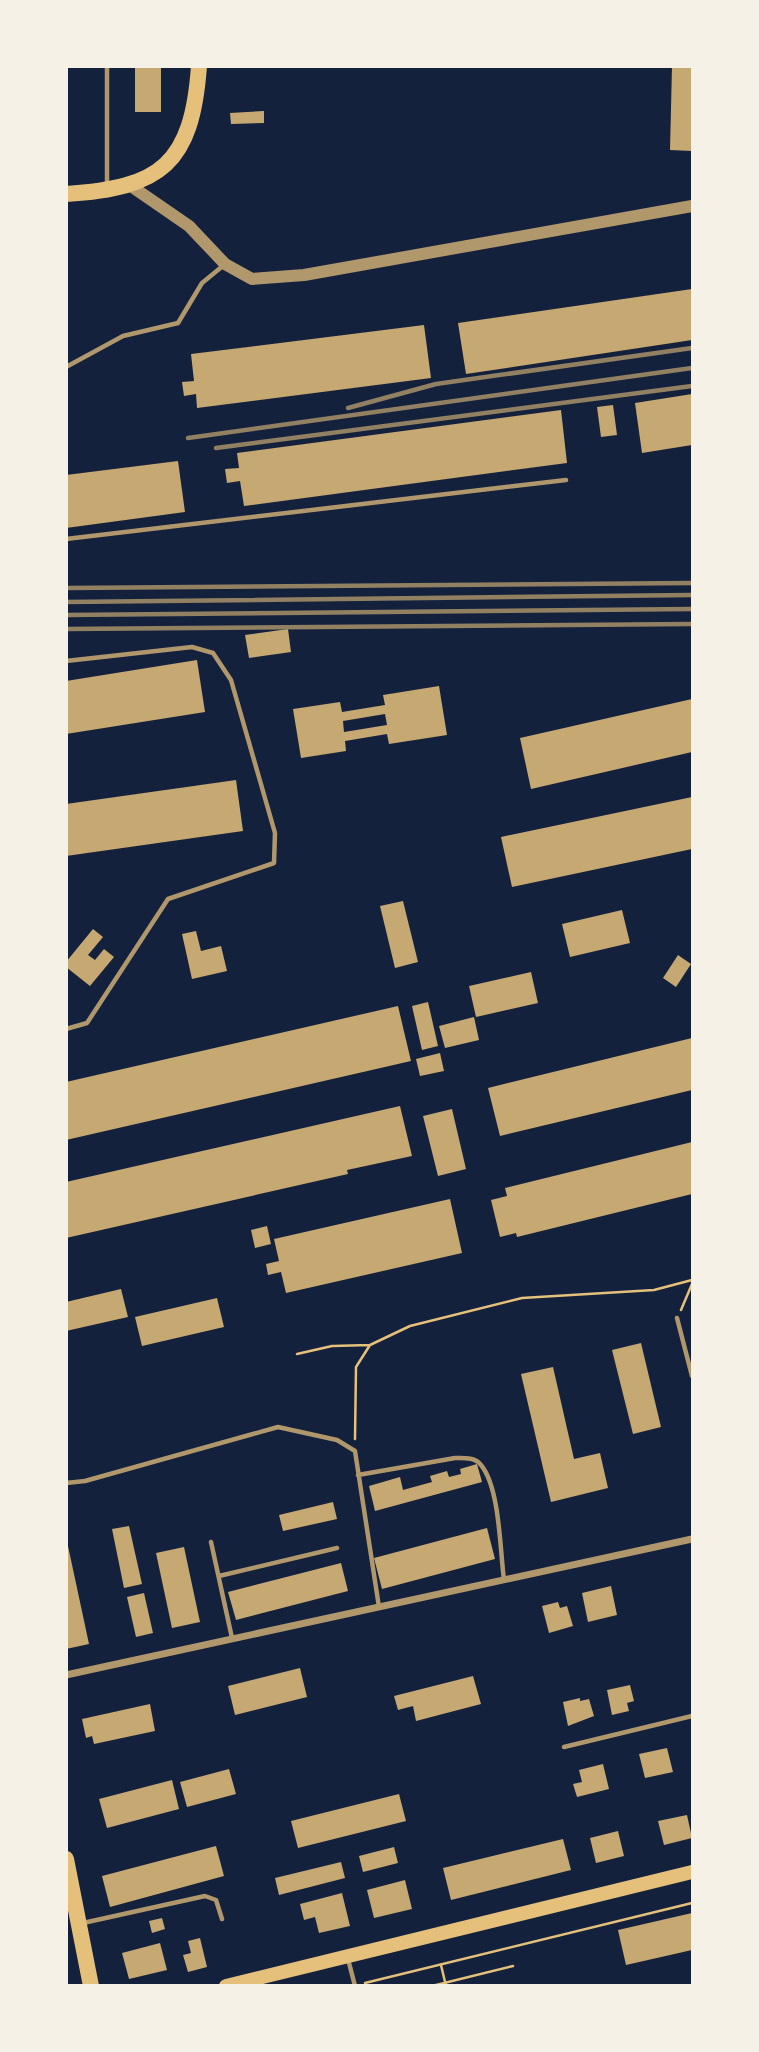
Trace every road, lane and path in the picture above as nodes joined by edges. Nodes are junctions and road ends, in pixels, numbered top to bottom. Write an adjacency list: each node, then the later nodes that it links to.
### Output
1 (107, 66): 4 (lane)
2 (199, 66): 3 (highway)
3 (131, 186): 4 (highway); 7 (street)
4 (107, 191): 5 (highway)
5 (67, 196)
6 (692, 206): 7 (street)
7 (225, 264): 8 (lane)
8 (66, 367)
9 (566, 480): 10 (lane)
10 (66, 539)
11 (66, 661): 12 (lane)
12 (66, 1029)
13 (692, 1282): 14 (path); 15 (path)
14 (677, 1318): 17 (lane)
15 (370, 1345): 16 (path); 18 (path)
16 (297, 1354)
17 (692, 1376)
18 (355, 1451): 19 (lane); 20 (lane)
19 (358, 1475): 25 (lane); 26 (lane)
20 (66, 1483)
21 (692, 1539): 25 (street)
22 (211, 1542): 24 (lane)
23 (337, 1548): 24 (lane)
24 (219, 1576): 27 (lane)
25 (504, 1581): 26 (street)
26 (379, 1608): 27 (street)
27 (232, 1638): 28 (street)
28 (66, 1675)
29 (692, 1716): 30 (lane)
30 (564, 1747)
31 (66, 1859): 33 (highway)
32 (692, 1872): 37 (main road)
33 (70, 1896): 36 (highway)
34 (692, 1903): 38 (path)
35 (222, 1919): 36 (lane)
36 (79, 1924): 41 (highway)
37 (348, 1958): 42 (main road); 43 (lane)
38 (441, 1965): 40 (path); 43 (path)
39 (513, 1966): 40 (path)
40 (446, 1984): 44 (path)
41 (91, 1986)
42 (226, 1986)
43 (355, 1986)
44 (432, 1986)

